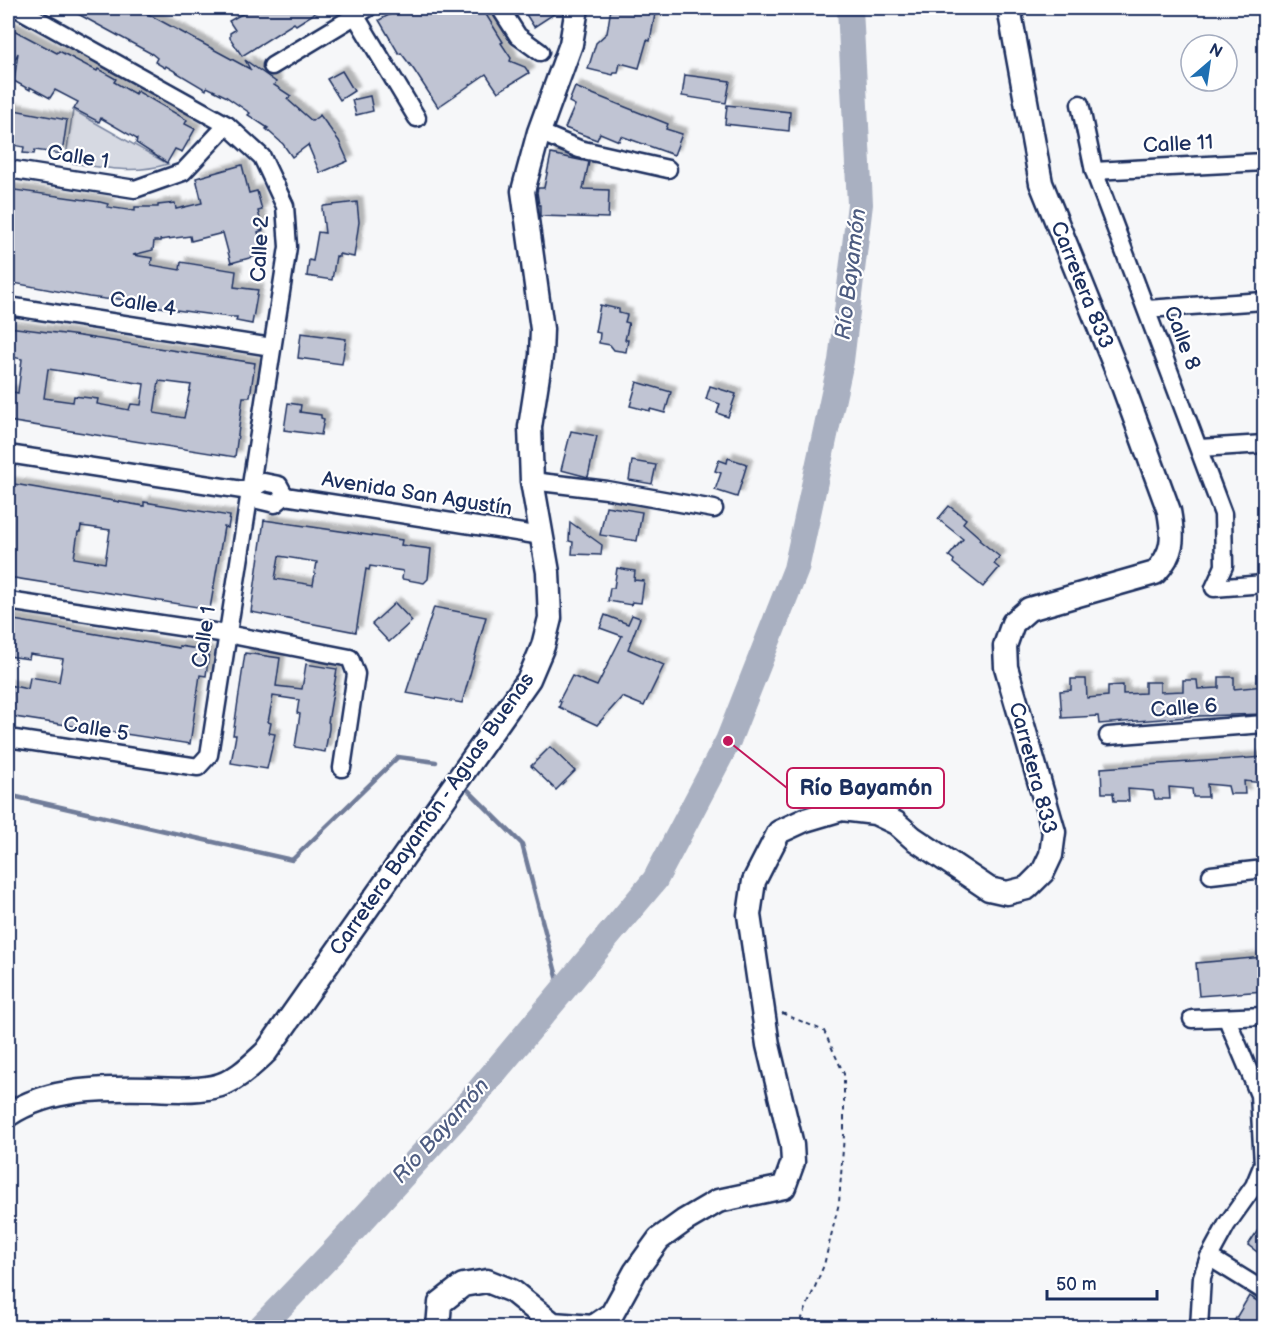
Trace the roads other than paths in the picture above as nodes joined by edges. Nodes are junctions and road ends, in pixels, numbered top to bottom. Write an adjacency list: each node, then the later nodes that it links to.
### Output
1 (17, 8): 10 (street, Calle 2)
2 (500, 8): 6 (street)
3 (577, 8): 11 (street, Carretera Bayamón - Aguas Buenas)
4 (1009, 8): 44 (street, Carretera 833)
5 (361, 11): 7 (street); 9 (street)
6 (540, 52)
7 (272, 66)
8 (1080, 104): 15 (street, Calle 8)
9 (417, 118)
10 (226, 125): 13 (street, Calle 1); 19 (street, Calle 2)
11 (539, 132): 14 (street); 23 (street, Carretera Bayamón - Aguas Buenas)
12 (1264, 162): 15 (street, Calle 11)
13 (8, 169)
14 (668, 170)
15 (1094, 171): 18 (street, Calle 8)
16 (1264, 301): 18 (street)
17 (8, 306): 19 (street, Calle 4)
18 (1147, 309): 21 (street, Calle 8)
19 (272, 347): 24 (street, Calle 2)
20 (1264, 444): 21 (street)
21 (1200, 448): 27 (street, Calle 8)
22 (8, 454): 24 (street, Avenida San Agustín)
23 (532, 481): 25 (street); 26 (street, Carretera Bayamón - Aguas Buenas)
24 (249, 491): 26 (street, Avenida San Agustín); 29 (street, Calle 1)
25 (714, 509)
26 (542, 536): 40 (street, Carretera Bayamón - Aguas Buenas)
27 (1264, 584)
28 (8, 601): 29 (street)
29 (227, 634): 33 (street, Calle 1); 34 (street)
30 (1264, 724): 31 (street, Calle 6)
31 (1108, 736)
32 (8, 738): 33 (street, Calle 5)
33 (178, 764)
34 (342, 768)
35 (1264, 869): 36 (street)
36 (1211, 875)
37 (1264, 1016): 39 (street)
38 (1192, 1019): 39 (street)
39 (1227, 1019): 41 (street)
40 (8, 1115)
41 (1264, 1144): 42 (street)
42 (1209, 1257): 43 (street); 45 (street)
43 (1264, 1291)
44 (438, 1328)
45 (1199, 1328)

